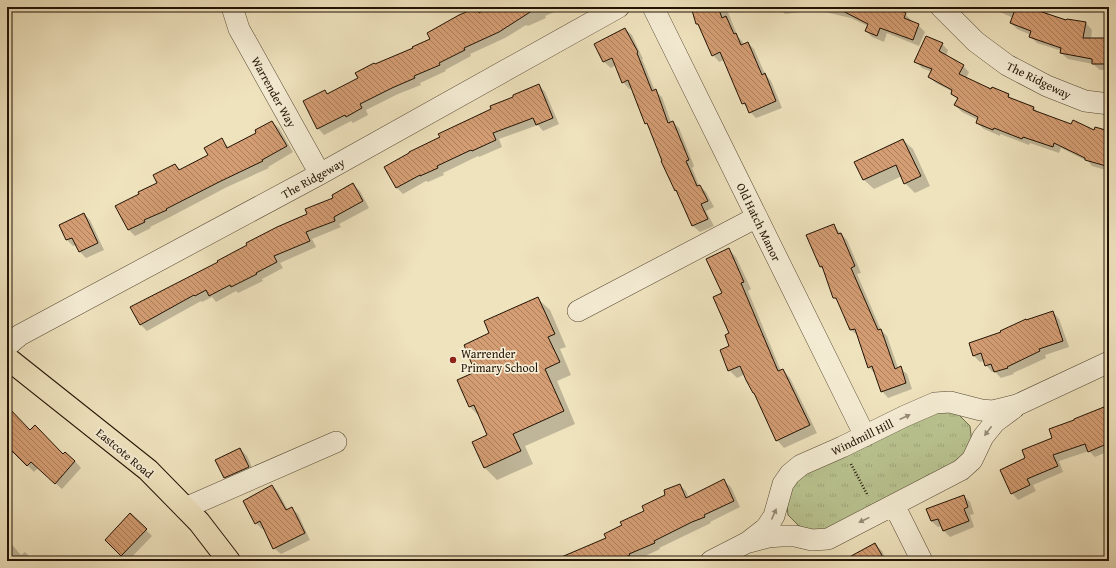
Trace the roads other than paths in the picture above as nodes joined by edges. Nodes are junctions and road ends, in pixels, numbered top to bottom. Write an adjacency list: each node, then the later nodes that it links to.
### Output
1 (232, 7): 6 (street, Warrender Way)
2 (619, 7): 6 (street, The Ridgeway)
3 (653, 7): 7 (street, Old Hatch Manor)
4 (941, 7): 5 (street, The Ridgeway)
5 (1109, 104)
6 (320, 174): 9 (street, The Ridgeway)
7 (757, 216): 8 (street); 13 (street, Old Hatch Manor)
8 (578, 310)
9 (7, 346)
10 (7, 358): 16 (main road, Eastcote Road)
11 (1109, 362): 12 (street, Windmill Hill)
12 (1017, 405): 13 (street, Windmill Hill, one-way to 12); 15 (street, Windmill Hill, one-way to 15)
13 (866, 436): 17 (street, Windmill Hill, one-way to 13)
14 (336, 442): 16 (street)
15 (894, 505): 17 (street, Windmill Hill, one-way to 17); 20 (street)
16 (185, 508): 18 (main road, Eastcote Road)
17 (748, 542): 19 (street, Windmill Hill)
18 (229, 561)
19 (711, 561)
20 (922, 561)

